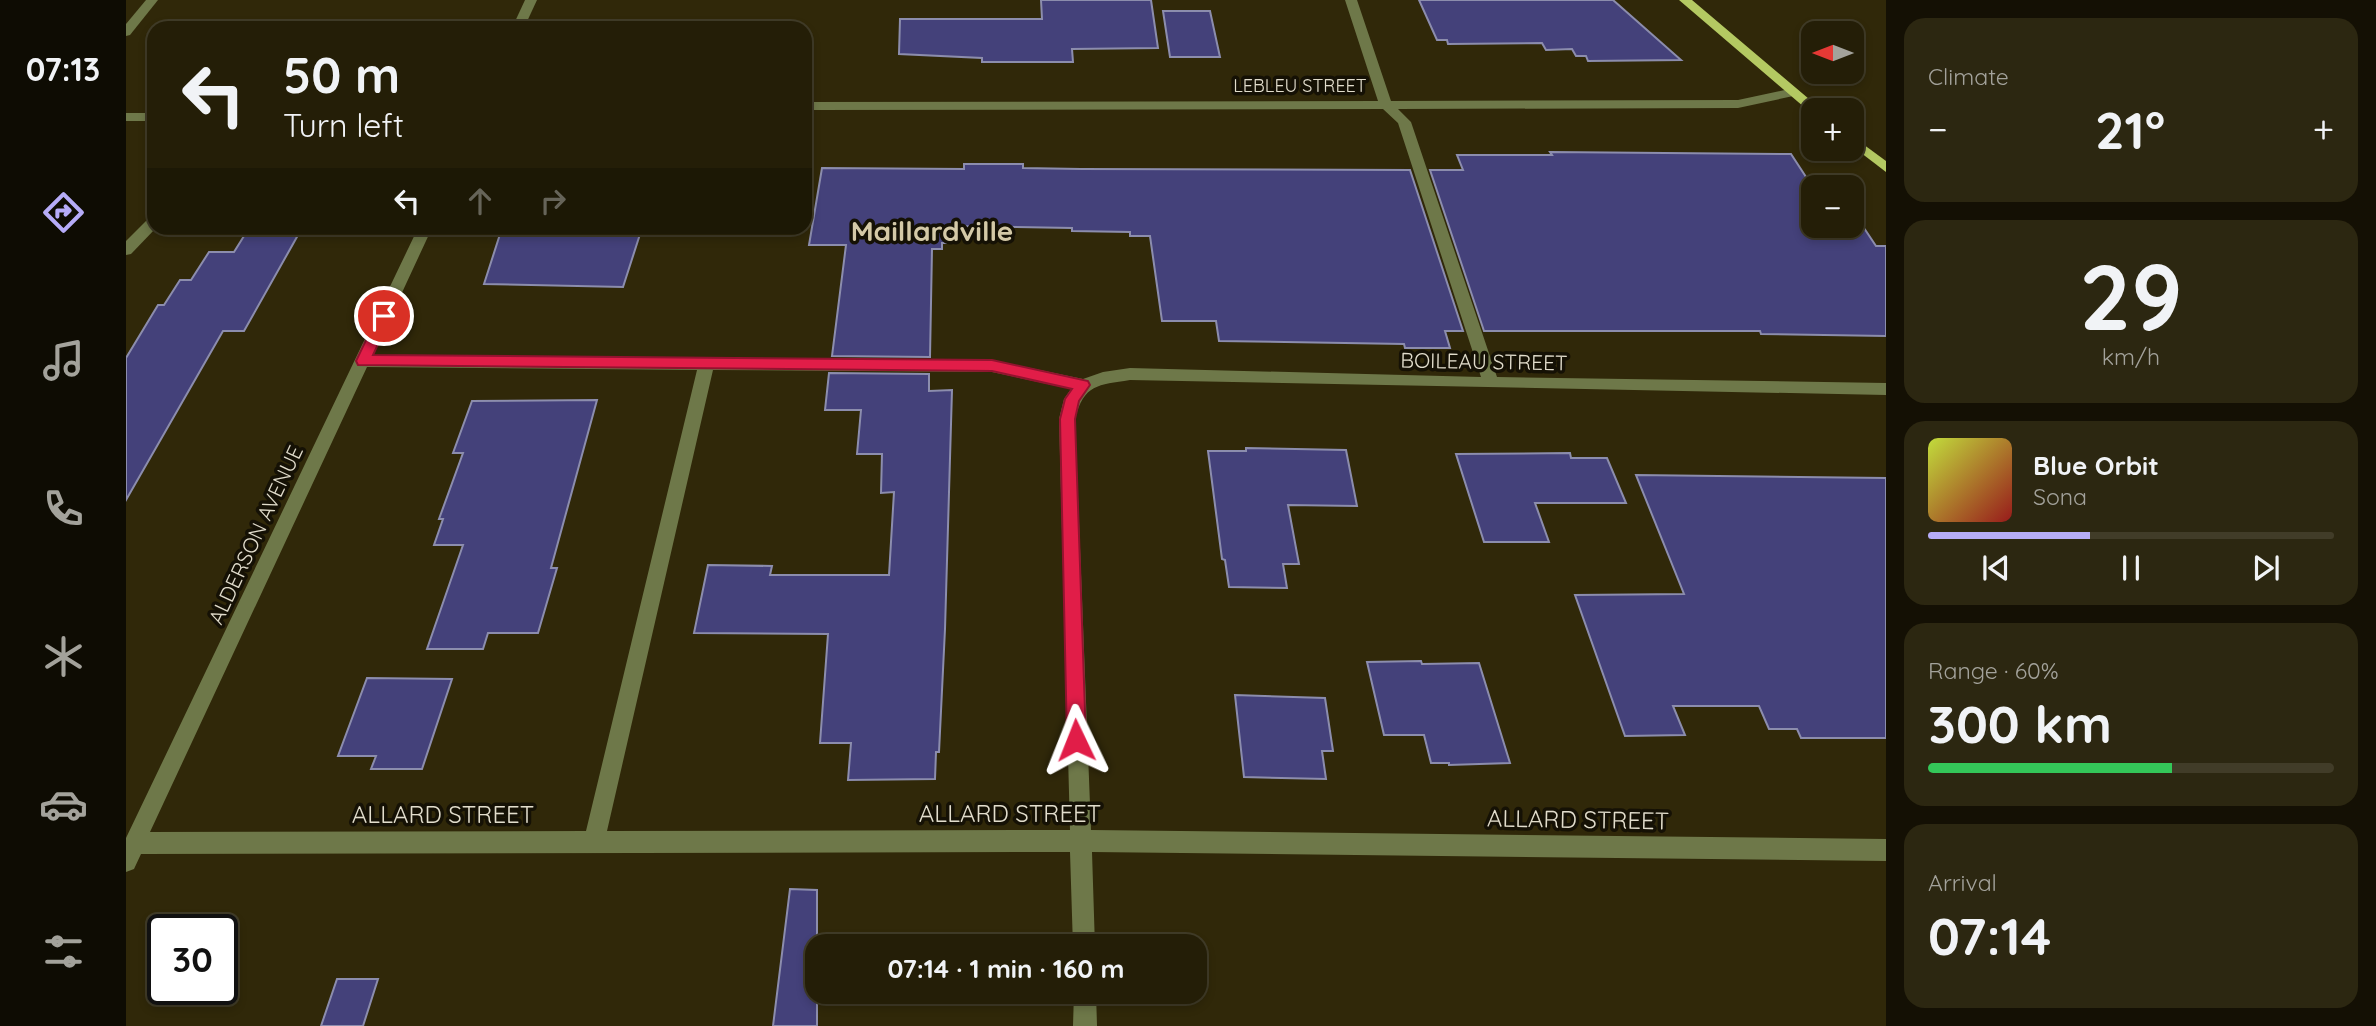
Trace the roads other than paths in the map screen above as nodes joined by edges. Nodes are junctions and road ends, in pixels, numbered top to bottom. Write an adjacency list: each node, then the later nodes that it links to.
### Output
1 (152, 0): 6 (street)
2 (531, 0): 5 (street)
3 (1351, 0): 9 (street)
4 (1685, 0): 7 (main road)
5 (521, 21)
6 (126, 32)
7 (1794, 92): 8 (main road); 9 (street, LEBLEU STREET)
8 (1801, 98)
9 (1385, 103): 10 (street, LEBLEU STREET); 20 (street)
10 (812, 106)
11 (126, 117): 12 (street)
12 (147, 117)
13 (1864, 149): 14 (main road)
14 (1886, 168)
15 (147, 228): 17 (street)
16 (422, 235): 18 (street, ALDERSON AVENUE)
17 (126, 250)
18 (363, 361): 19 (street); 26 (street, ALDERSON AVENUE)
19 (706, 365): 21 (street); 23 (street)
20 (1491, 383): 21 (street, BOILEAU STREET); 22 (street, BOILEAU STREET)
21 (1083, 385): 24 (street)
22 (1886, 389)
23 (594, 841): 24 (street, ALLARD STREET); 26 (street, ALLARD STREET)
24 (1081, 841): 25 (street, ALLARD STREET); 27 (street)
25 (1886, 850)
26 (130, 852)
27 (1084, 934)
28 (1085, 1004): 29 (street)
29 (1085, 1026)

